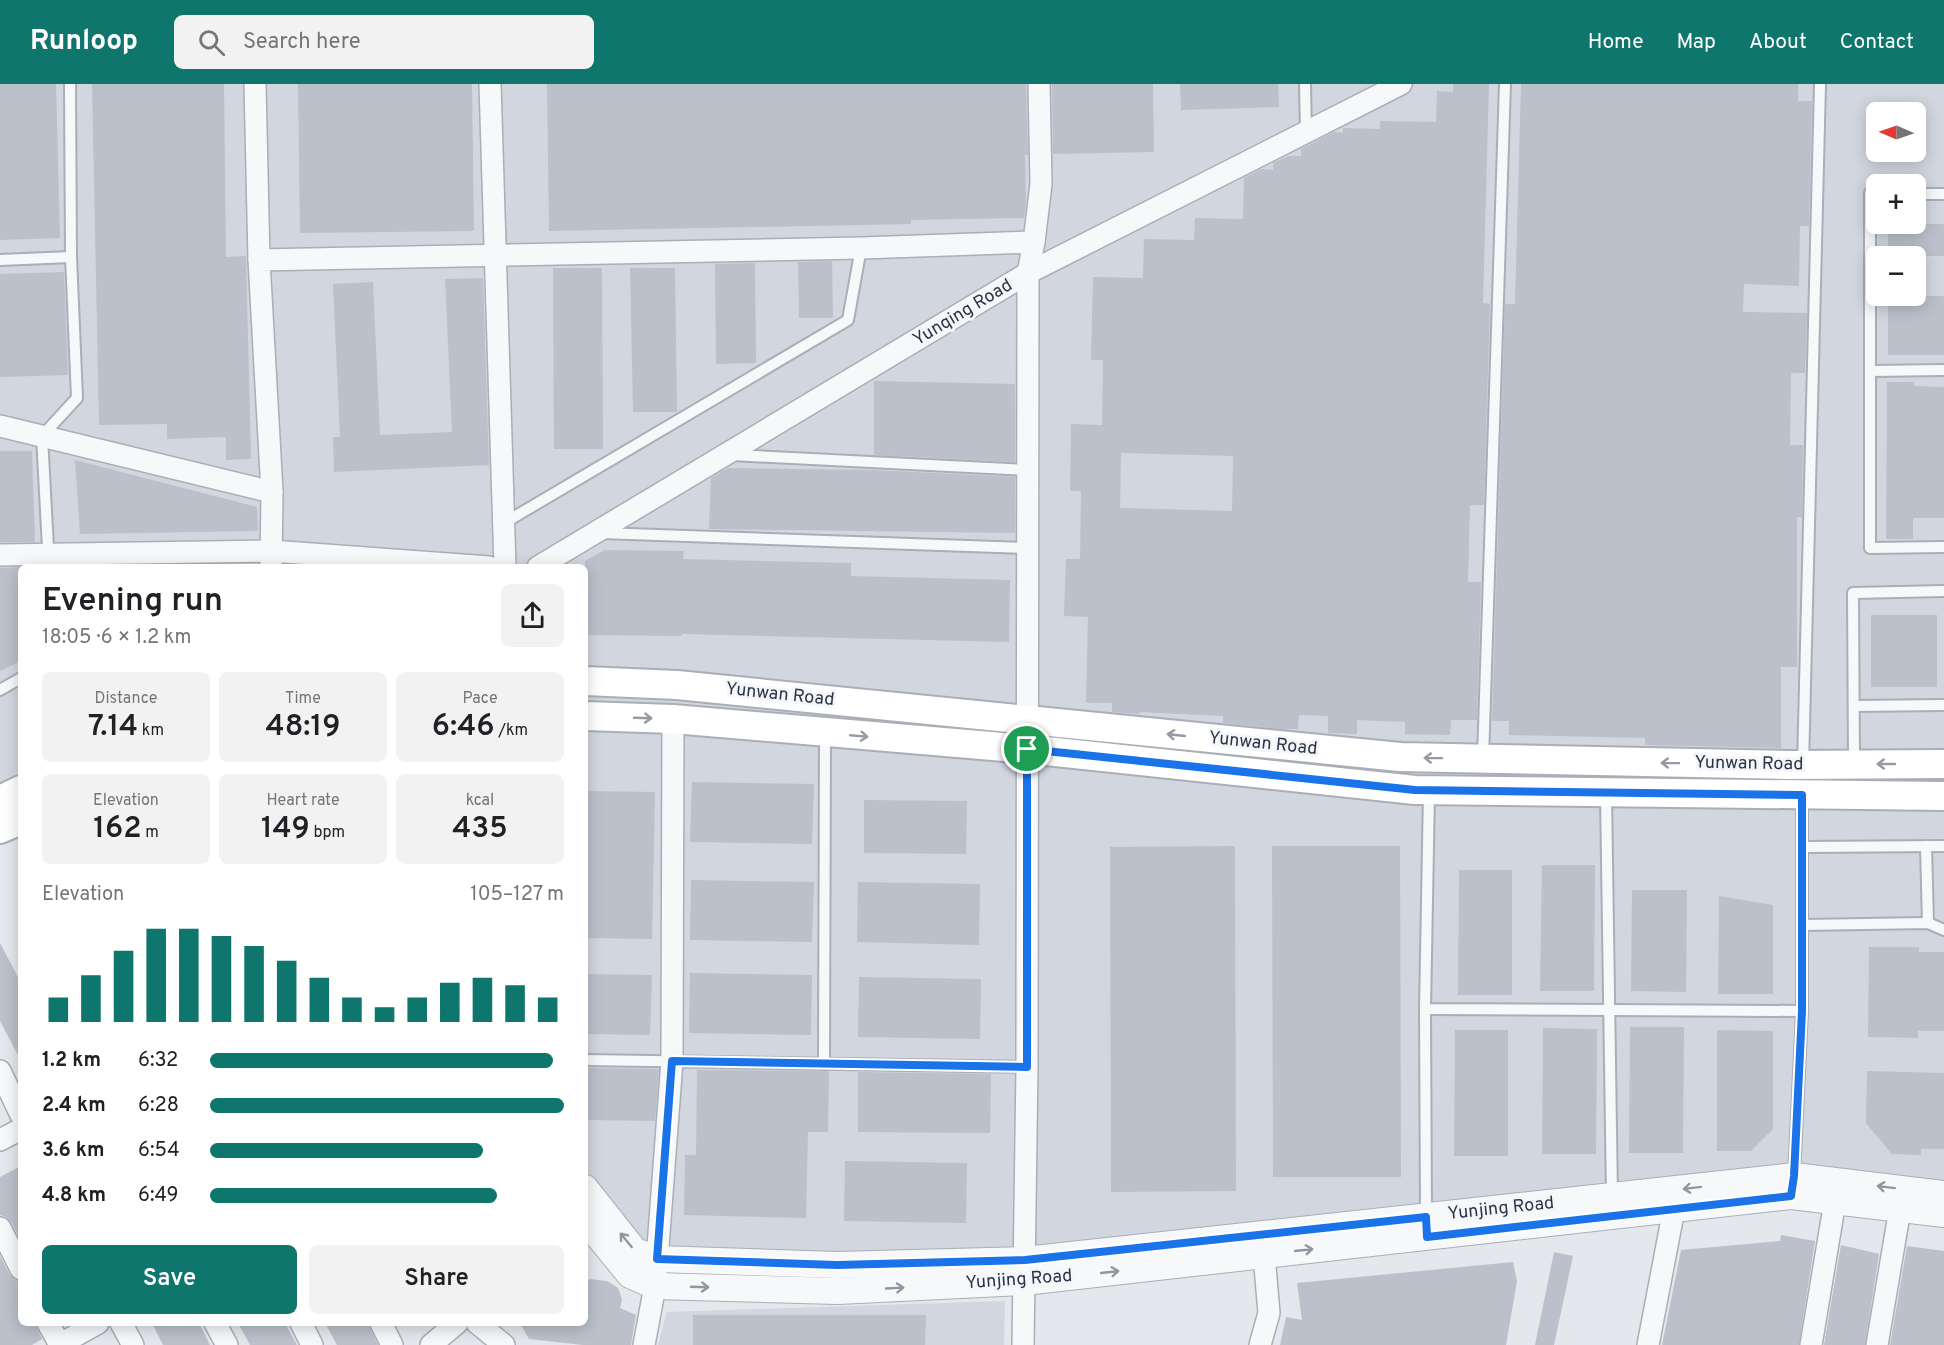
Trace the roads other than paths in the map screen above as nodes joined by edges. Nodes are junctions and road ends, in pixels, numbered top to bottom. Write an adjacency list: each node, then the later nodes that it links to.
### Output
1 (70, 84): 16 (lane)
2 (255, 84): 18 (street)
3 (490, 84): 15 (street)
4 (1039, 84): 13 (street)
5 (1305, 84): 9 (lane)
6 (1401, 84): 9 (street, Yunqing Road)
7 (1505, 84): 48 (lane)
8 (1820, 84): 50 (lane)
9 (1306, 132): 19 (street, Yunqing Road)
10 (1926, 194): 11 (lane)
11 (1944, 194)
12 (1870, 234): 21 (lane)
13 (1034, 242): 14 (street); 19 (street)
14 (861, 248): 15 (street); 27 (lane)
15 (495, 256): 18 (street); 27 (street)
16 (71, 257): 17 (lane); 23 (lane)
17 (0, 260)
18 (259, 261): 26 (street)
19 (1028, 273): 24 (street, Yunqing Road); 25 (street)
20 (1944, 370): 21 (lane)
21 (1870, 371): 29 (lane)
22 (0, 426): 23 (street)
23 (42, 436): 26 (street); 33 (lane)
24 (726, 454): 25 (lane); 28 (street, Yunqing Road)
25 (1028, 470): 30 (street)
26 (272, 492): 32 (street)
27 (503, 524): 35 (street)
28 (595, 533): 30 (lane); 36 (street, Yunqing Road)
29 (1944, 547)
30 (1027, 548): 45 (street)
31 (0, 555): 33 (street)
32 (271, 559): 33 (street); 34 (street)
33 (48, 561)
34 (407, 564)
35 (505, 564)
36 (543, 564)
37 (1944, 591): 42 (lane)
38 (18, 680): 40 (lane)
39 (588, 681): 45 (main road, Yunwan Road)
40 (0, 690)
41 (1944, 705): 42 (lane)
42 (1854, 706): 51 (lane)
43 (588, 716): 44 (main road, Yunwan Road, one-way to 44)
44 (674, 719): 46 (main road, Yunwan Road); 70 (street)
45 (1027, 719): 47 (street); 48 (main road, Yunwan Road, one-way to 45)
46 (825, 733): 47 (main road, Yunwan Road, one-way to 47); 71 (lane)
47 (1027, 749): 52 (main road, Yunwan Road); 72 (street)
48 (1483, 759): 50 (main road, Yunwan Road, one-way to 48)
49 (1944, 764): 51 (main road, Yunwan Road, one-way to 51)
50 (1803, 765): 51 (main road, Yunwan Road)
51 (1854, 765)
52 (1429, 790): 54 (main road, Yunwan Road); 66 (lane)
53 (18, 791): 57 (main road)
54 (1606, 792): 55 (main road, Yunwan Road); 67 (lane)
55 (1802, 795): 56 (main road, Yunwan Road); 62 (lane)
56 (1944, 796)
57 (0, 800)
58 (18, 821): 59 (main road)
59 (0, 829)
60 (1926, 846): 61 (lane); 62 (lane); 63 (lane)
61 (1944, 846)
62 (1803, 847): 64 (lane)
63 (1928, 923): 64 (lane); 65 (lane)
64 (1803, 925): 68 (lane)
65 (1944, 930)
66 (1425, 1010): 67 (lane); 86 (lane)
67 (1609, 1010): 68 (lane); 81 (lane)
68 (1802, 1011): 77 (lane)
69 (588, 1060): 70 (lane)
70 (672, 1061): 71 (lane); 89 (street)
71 (824, 1064): 72 (lane)
72 (1027, 1067): 91 (street)
73 (0, 1071): 74 (street)
74 (18, 1109)
75 (18, 1131): 76 (street)
76 (0, 1140)
77 (1793, 1186): 79 (street, Yunjing Road, one-way to 77); 80 (street, Yunjing Road); 81 (street, Yunjing Road, one-way to 81); 82 (street, Yunjing Road)
78 (588, 1192): 89 (street, Yunjing Road, one-way to 78)
79 (1944, 1194)
80 (1835, 1201): 83 (street, Yunjing Road); 110 (street)
81 (1612, 1206): 82 (street, Yunjing Road); 86 (street, Yunjing Road)
82 (1674, 1209): 109 (street)
83 (1900, 1209): 84 (street, Yunjing Road); 111 (street)
84 (1944, 1214)
85 (588, 1224): 92 (street, Yunjing Road)
86 (1426, 1227): 88 (street, Yunjing Road, one-way to 86); 91 (street, Yunjing Road)
87 (0, 1228): 90 (street)
88 (1264, 1255): 91 (street, Yunjing Road, one-way to 88); 108 (street)
89 (657, 1259): 91 (street, Yunjing Road); 92 (street)
90 (18, 1263)
91 (1025, 1271): 92 (street, Yunjing Road, one-way to 91); 107 (street)
92 (655, 1286): 106 (street)
93 (50, 1326): 100 (street)
94 (93, 1326): 100 (street)
95 (123, 1326): 101 (street)
96 (217, 1326): 102 (street)
97 (303, 1326): 103 (street)
98 (382, 1326): 104 (street)
99 (453, 1326): 105 (street)
100 (59, 1345)
101 (133, 1345)
102 (227, 1345)
103 (312, 1345)
104 (392, 1345)
105 (431, 1345)
106 (644, 1345)
107 (1023, 1345)
108 (1260, 1345)
109 (1648, 1345)
110 (1811, 1345)
111 (1877, 1345)

